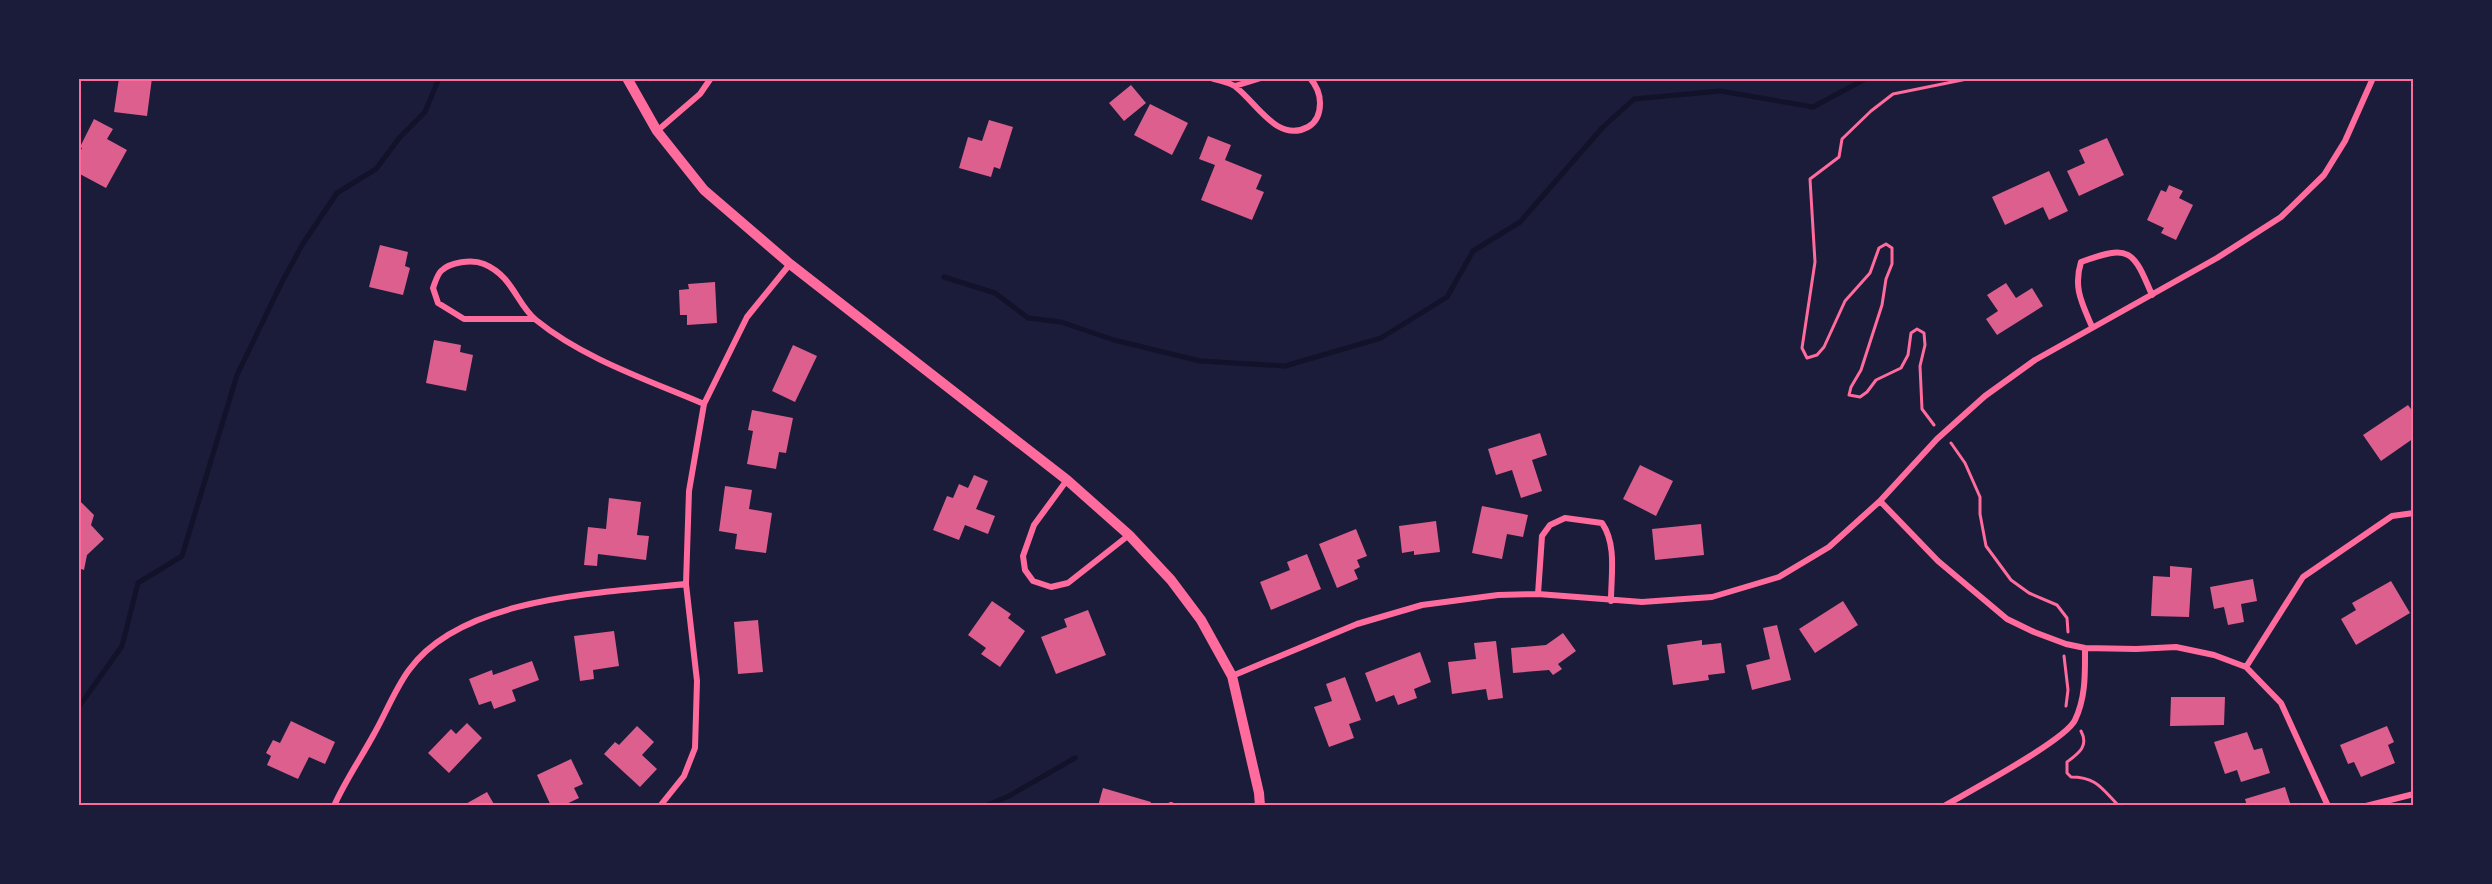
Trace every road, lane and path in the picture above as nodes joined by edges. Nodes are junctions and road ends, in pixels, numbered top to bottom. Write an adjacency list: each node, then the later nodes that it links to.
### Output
1 (627, 78): 9 (street)
2 (711, 78): 9 (street)
3 (1211, 78): 8 (street)
4 (1261, 78): 8 (street)
5 (1310, 78): 8 (street)
6 (1972, 78): 15 (path)
7 (2373, 78): 11 (street)
8 (1235, 86)
9 (657, 131): 10 (street)
10 (790, 264): 14 (street); 17 (street)
11 (2152, 295): 13 (street); 13 (street)
12 (534, 319): 12 (street); 14 (street)
13 (2092, 327): 18 (street)
14 (704, 404): 22 (street)
15 (1938, 429)
16 (1949, 441): 25 (path)
17 (1067, 480): 21 (street); 21 (street)
18 (1880, 501): 24 (street); 26 (street)
19 (2414, 506): 20 (street)
20 (2412, 513): 28 (street)
21 (1130, 535): 29 (street)
22 (686, 584): 33 (street); 34 (street)
23 (1539, 594): 24 (street); 24 (street); 29 (street)
24 (1611, 601)
25 (2068, 634)
26 (2085, 648): 28 (street); 36 (street)
27 (2064, 651): 30 (path)
28 (2246, 667): 38 (street)
29 (1232, 676): 35 (street)
30 (2066, 711)
31 (2080, 729): 37 (path)
32 (2414, 794): 39 (street)
33 (334, 806)
34 (660, 806)
35 (1260, 806)
36 (1944, 806)
37 (2120, 806)
38 (2328, 806)
39 (2366, 806)

